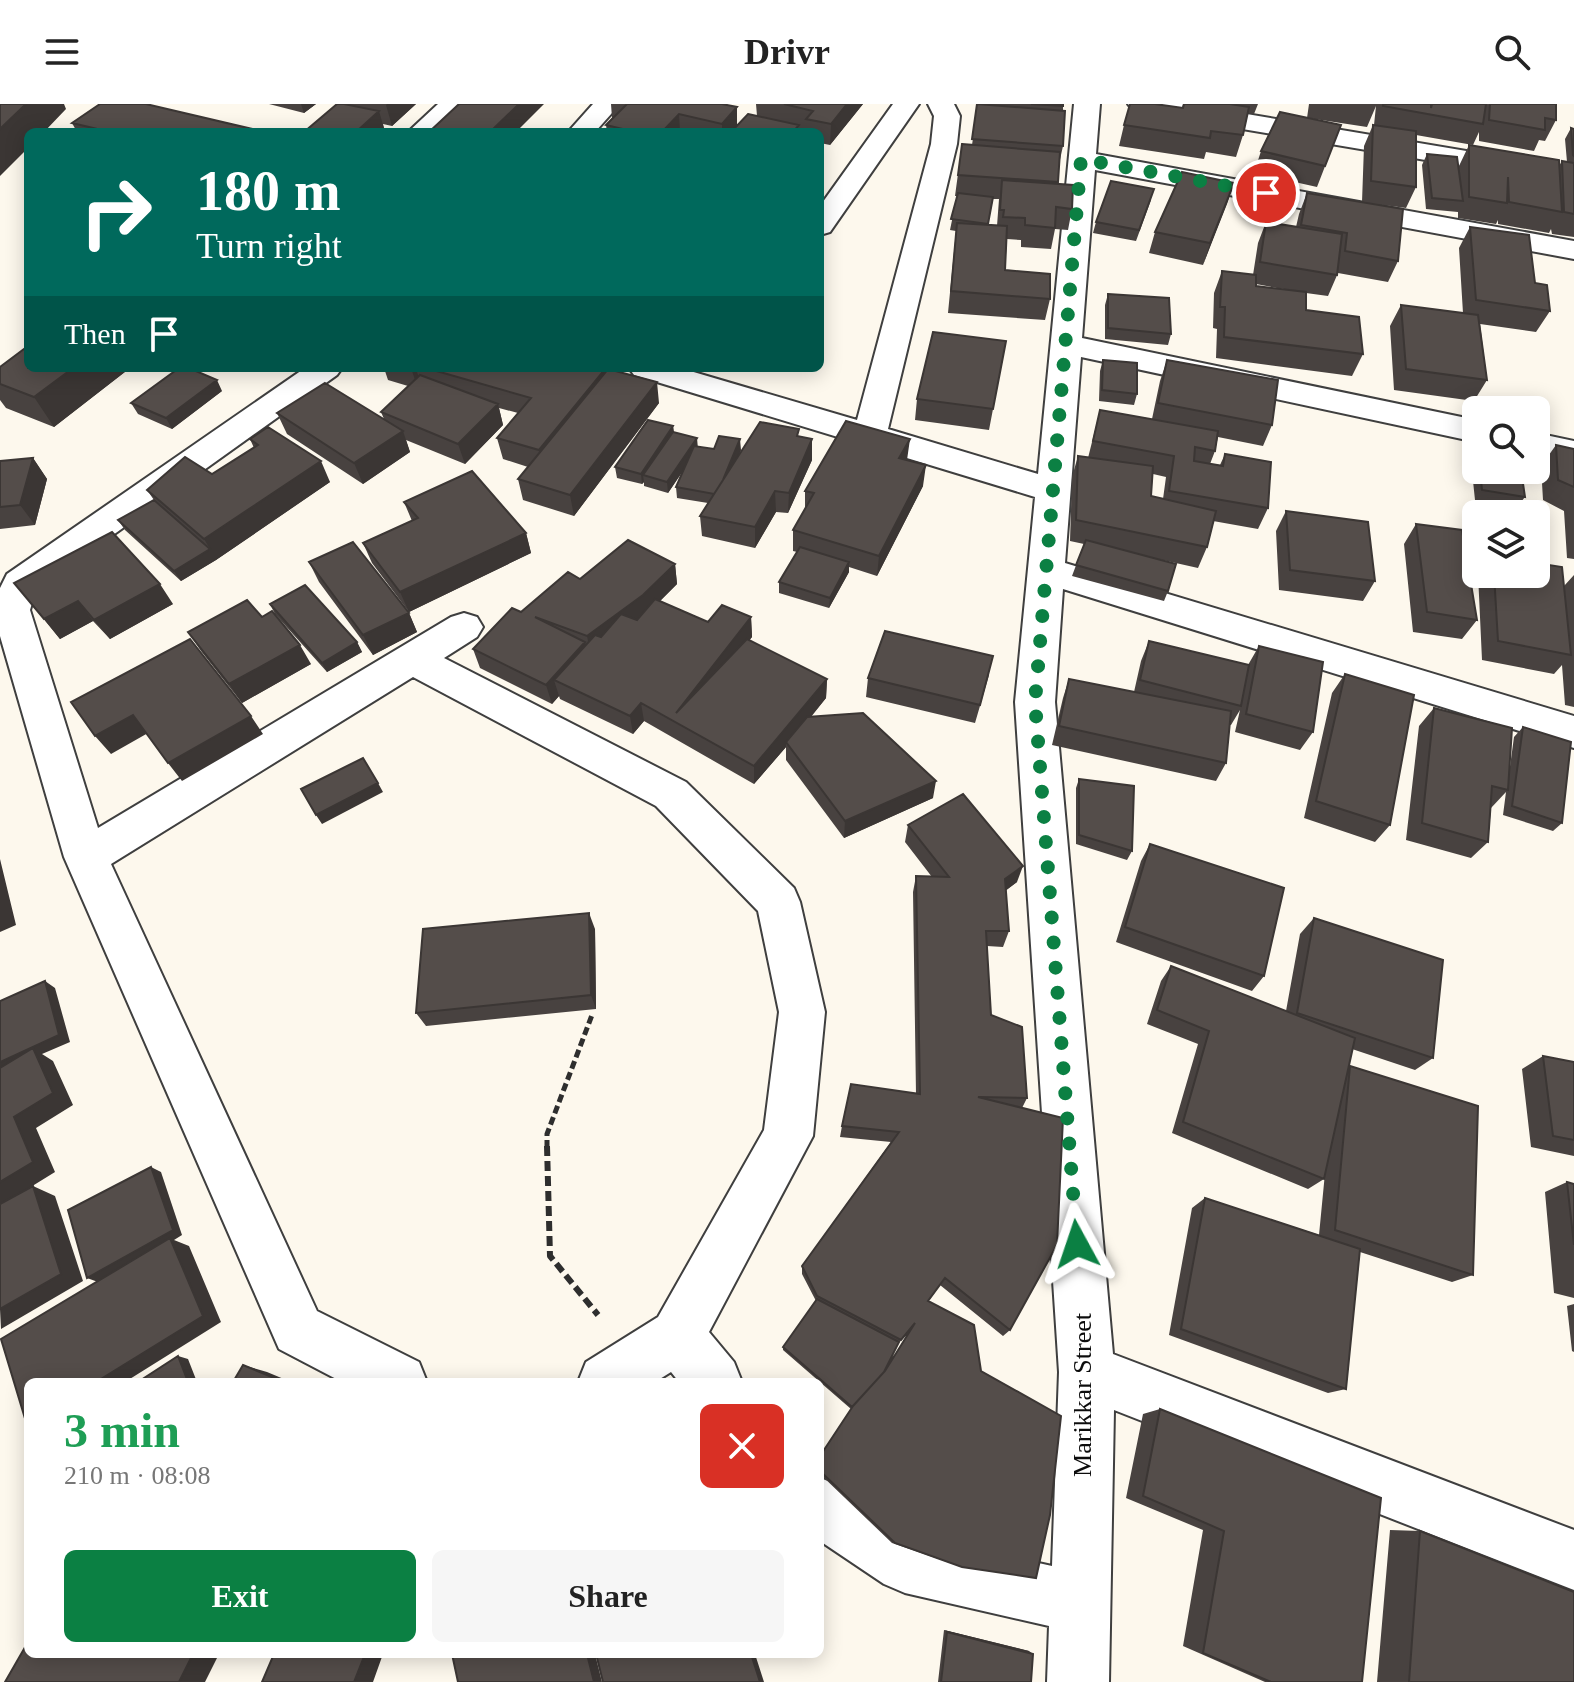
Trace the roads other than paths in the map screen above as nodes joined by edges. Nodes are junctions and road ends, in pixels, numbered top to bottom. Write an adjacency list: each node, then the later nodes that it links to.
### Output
1 (453, 104): 7 (street)
2 (607, 104): 8 (street)
3 (906, 104): 11 (street)
4 (941, 104): 18 (street)
5 (1087, 104): 9 (street, Marikkar Street)
6 (1141, 104): 10 (street)
7 (426, 128)
8 (585, 128)
9 (1081, 159): 12 (street); 13 (street, Marikkar Street)
10 (1574, 177)
11 (824, 220)
12 (1574, 250)
13 (1065, 344): 17 (street); 21 (street, Marikkar Street)
14 (320, 372): 26 (street)
15 (676, 372): 16 (street)
16 (714, 377): 18 (street)
17 (1462, 428)
18 (870, 434): 21 (street)
19 (1550, 447): 20 (street)
20 (1574, 452)
21 (1053, 490): 22 (street, Marikkar Street)
22 (1046, 570): 25 (street); 28 (street, Marikkar Street)
23 (464, 627): 24 (street)
24 (413, 659): 26 (street); 27 (street)
25 (1574, 732)
26 (86, 857): 29 (street)
27 (640, 1360): 30 (street)
28 (1087, 1372): 32 (street); 33 (street, Marikkar Street)
29 (391, 1378)
30 (701, 1378)
31 (824, 1510): 33 (street)
32 (1574, 1560)
33 (1079, 1602): 34 (street, Marikkar Street)
34 (1078, 1682)

